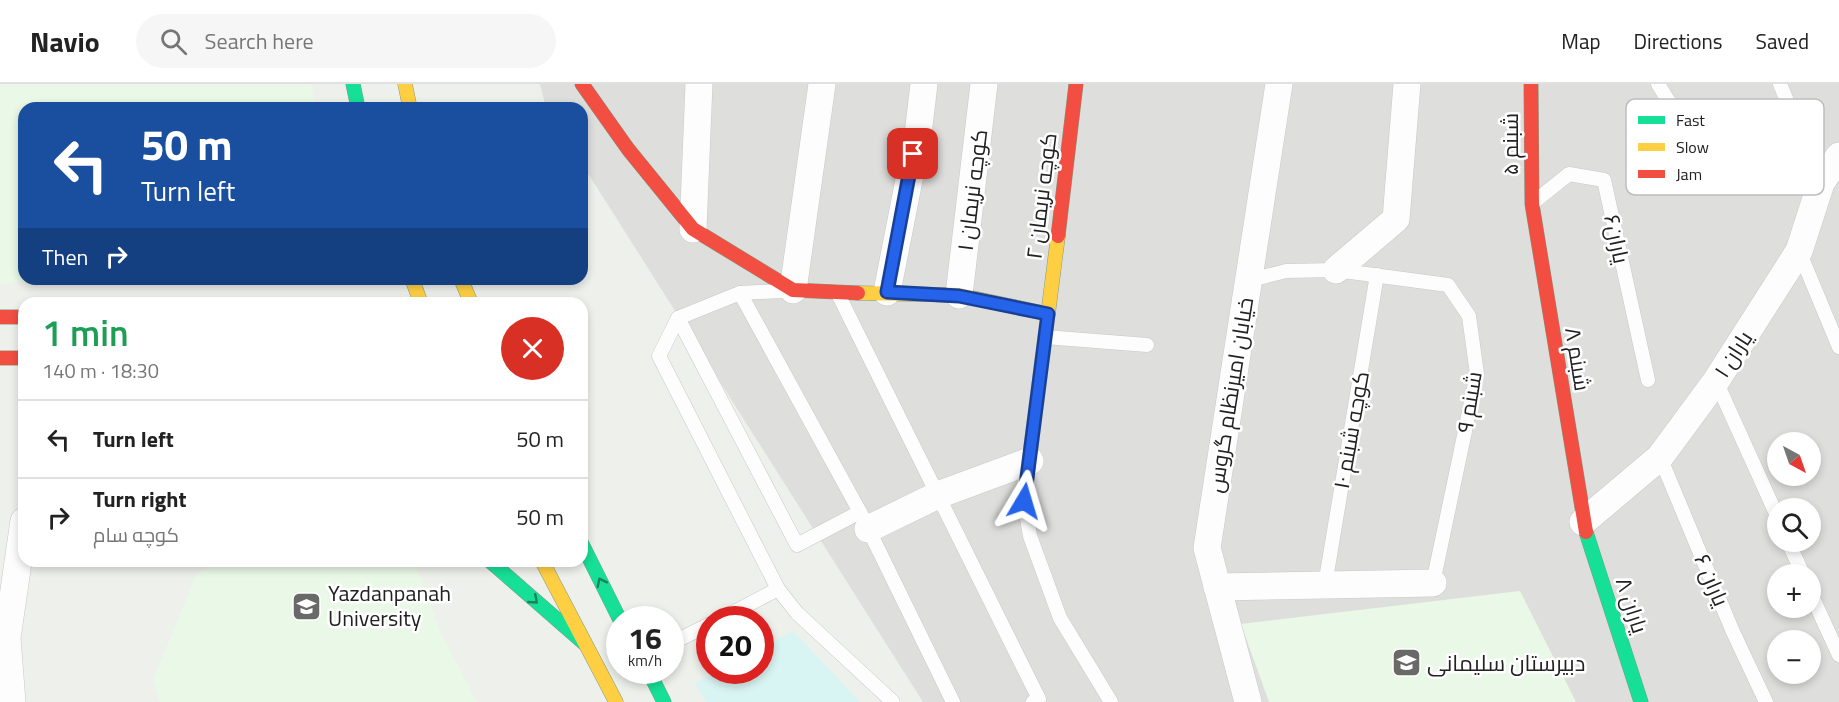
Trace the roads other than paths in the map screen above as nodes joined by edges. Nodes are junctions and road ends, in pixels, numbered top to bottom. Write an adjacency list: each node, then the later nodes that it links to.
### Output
1 (353, 84): 16 (street)
2 (405, 84): 17 (street)
3 (582, 84): 22 (street)
4 (699, 84): 22 (street)
5 (822, 84): 27 (street)
6 (924, 84): 28 (street)
7 (984, 84): 31 (street, کوچه نریمان ۱)
8 (1076, 84): 32 (street, کوچه نریمان ۲)
9 (1280, 84): 26 (street, خیابان امیرنظام گروس)
10 (1407, 84): 24 (street)
11 (1531, 84): 21 (street, شبنم ۵)
12 (1658, 84): 14 (lane)
13 (1780, 84): 15 (lane)
14 (1667, 99)
15 (1786, 99)
16 (357, 102)
17 (409, 102)
18 (1839, 156): 19 (street, یاران ۱)
19 (1824, 178)
20 (1817, 195): 23 (street, یاران ۱)
21 (1532, 204): 41 (lane, یاران۶); 48 (street, شبنم ۸)
22 (693, 229): 27 (street)
23 (1799, 252): 38 (lane); 42 (street, یاران ۱)
24 (1336, 270): 25 (lane, شبنم ۹); 26 (lane, شبنم ۹)
25 (1377, 275): 53 (lane, شبنم ۹); 54 (lane, کوچه شبنم ۱۰)
26 (1247, 280): 55 (street, خیابان امیرنظام گروس)
27 (794, 290): 29 (lane); 30 (street)
28 (887, 292): 30 (street); 31 (street)
29 (740, 293): 35 (lane); 47 (lane)
30 (838, 294): 45 (lane)
31 (959, 296): 32 (street)
32 (1048, 314): 36 (lane)
33 (0, 317): 34 (street)
34 (18, 317)
35 (678, 318): 47 (lane); 56 (lane)
36 (1045, 336): 37 (lane); 44 (lane)
37 (1147, 345)
38 (1839, 347)
39 (0, 358): 40 (street)
40 (18, 358)
41 (1648, 380)
42 (1716, 381): 43 (street, یاران ۱); 46 (lane)
43 (1660, 457): 48 (street, یاران ۱); 72 (lane, یاران ۶)
44 (1030, 461): 45 (street); 69 (lane)
45 (938, 495): 47 (street); 68 (lane)
46 (1769, 498)
47 (864, 520): 67 (lane)
48 (1583, 522): 71 (street, یاران ۸)
49 (588, 556): 57 (street, one-way to 49)
50 (18, 562): 63 (street)
51 (497, 567): 60 (street, one-way to 60)
52 (545, 567): 60 (street)
53 (1433, 583): 54 (street)
54 (1325, 585): 55 (street)
55 (1217, 587): 70 (street, خیابان امیرنظام گروس)
56 (778, 589): 58 (lane); 66 (lane)
57 (613, 606)
58 (746, 606)
59 (1821, 616): 61 (lane)
60 (584, 643): 64 (street)
61 (1839, 655)
62 (655, 684): 65 (street)
63 (12, 702)
64 (616, 702)
65 (664, 702)
66 (893, 702)
67 (953, 702)
68 (1034, 702)
69 (1111, 702)
70 (1248, 702)
71 (1641, 702)
72 (1766, 702)

